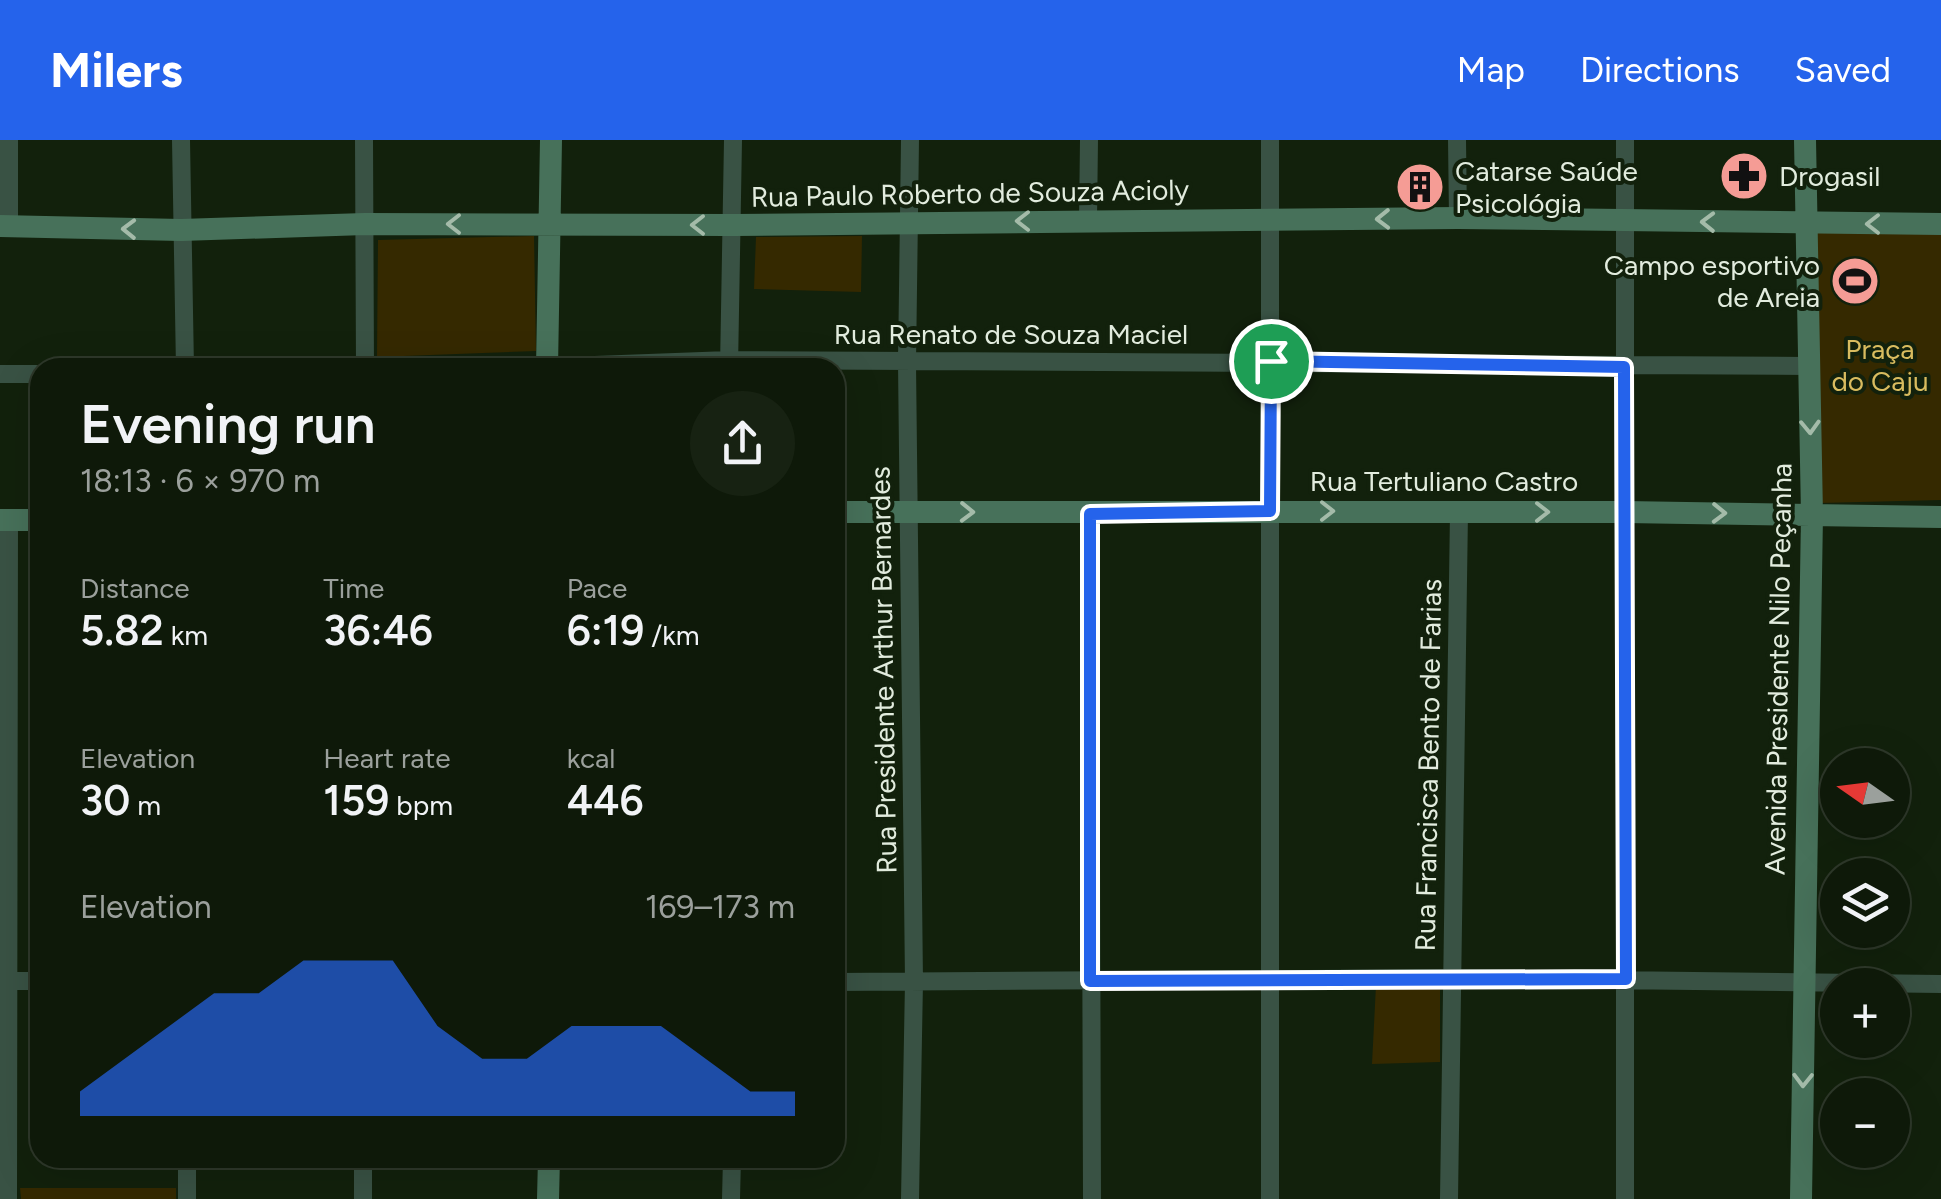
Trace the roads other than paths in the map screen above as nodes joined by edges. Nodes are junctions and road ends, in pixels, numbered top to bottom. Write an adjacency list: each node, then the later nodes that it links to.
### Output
1 (9, 140): 22 (street)
2 (181, 140): 23 (street)
3 (364, 140): 17 (street)
4 (551, 140): 18 (street)
5 (734, 140): 21 (street)
6 (910, 140): 16 (street, Rua Presidente Arthur Bernardes)
7 (1089, 140): 13 (street)
8 (1270, 140): 14 (street)
9 (1457, 140): 12 (street)
10 (1625, 140): 15 (street)
11 (1806, 140): 19 (street, Avenida Presidente Nilo Peçanha)
12 (1458, 218): 14 (street, Rua Paulo Roberto de Souza Acioly, one-way to 14); 15 (street, Rua Paulo Roberto de Souza Acioly)
13 (1088, 220): 14 (street, Rua Paulo Roberto de Souza Acioly); 16 (street, Rua Paulo Roberto de Souza Acioly, one-way to 16)
14 (1270, 220): 28 (street)
15 (1625, 220): 19 (street, Rua Paulo Roberto de Souza Acioly, one-way to 15); 32 (street)
16 (908, 221): 21 (street, Rua Paulo Roberto de Souza Acioly); 30 (street, Rua Presidente Arthur Bernardes)
17 (365, 224): 18 (street, Rua Paulo Roberto de Souza Acioly, one-way to 17); 23 (street, Rua Paulo Roberto de Souza Acioly); 25 (street)
18 (552, 224): 21 (street, Rua Paulo Roberto de Souza Acioly, one-way to 18); 26 (street)
19 (1805, 224): 20 (street, Rua Paulo Roberto de Souza Acioly, one-way to 19); 31 (street, Avenida Presidente Nilo Peçanha)
20 (1941, 224)
21 (734, 225): 27 (street)
22 (4, 226): 23 (street, Rua Paulo Roberto de Souza Acioly, one-way to 22)
23 (180, 230): 24 (street)
24 (185, 358)
25 (365, 358)
26 (546, 358)
27 (729, 358)
28 (1271, 361): 30 (street, Rua Renato de Souza Maciel); 32 (street, Rua Renato de Souza Maciel); 35 (street)
29 (845, 363): 30 (street, Rua Renato de Souza Maciel)
30 (907, 363): 37 (street, Rua Presidente Arthur Bernardes)
31 (1808, 366): 32 (street, Rua Renato de Souza Maciel); 41 (street, Avenida Presidente Nilo Peçanha, one-way to 41)
32 (1624, 367): 39 (street)
33 (0, 374): 34 (street)
34 (30, 374)
35 (1270, 511): 38 (street, Rua Tertuliano Castro, one-way to 38); 40 (street, Rua Tertuliano Castro); 51 (street)
36 (845, 512): 37 (street, Rua Tertuliano Castro)
37 (910, 512): 40 (street, Rua Tertuliano Castro, one-way to 40); 50 (street, Rua Presidente Arthur Bernardes)
38 (1459, 512): 39 (street, Rua Tertuliano Castro, one-way to 39); 45 (street, Rua Francisca Bento de Farias)
39 (1625, 512): 41 (street, Rua Tertuliano Castro, one-way to 41); 46 (street)
40 (1090, 514): 48 (street)
41 (1812, 515): 42 (street, Rua Tertuliano Castro); 52 (street, Avenida Presidente Nilo Peçanha)
42 (1941, 516)
43 (4, 520): 44 (street); 47 (street)
44 (30, 520)
45 (1452, 978): 46 (street); 51 (street); 66 (street, Rua Francisca Bento de Farias)
46 (1626, 979): 52 (street); 67 (street)
47 (5, 981): 58 (street)
48 (1090, 981): 50 (street); 51 (street); 64 (street)
49 (845, 982): 50 (street)
50 (914, 982): 63 (street, Rua Presidente Arthur Bernardes)
51 (1271, 982): 65 (street)
52 (1805, 982): 53 (street); 68 (street, Avenida Presidente Nilo Peçanha, one-way to 68)
53 (1941, 984)
54 (187, 1168): 59 (street)
55 (364, 1168): 60 (street)
56 (548, 1168): 61 (street)
57 (732, 1168): 62 (street)
58 (8, 1199)
59 (187, 1199)
60 (363, 1199)
61 (548, 1199)
62 (731, 1199)
63 (910, 1199)
64 (1092, 1199)
65 (1270, 1199)
66 (1448, 1199)
67 (1625, 1199)
68 (1801, 1199)

